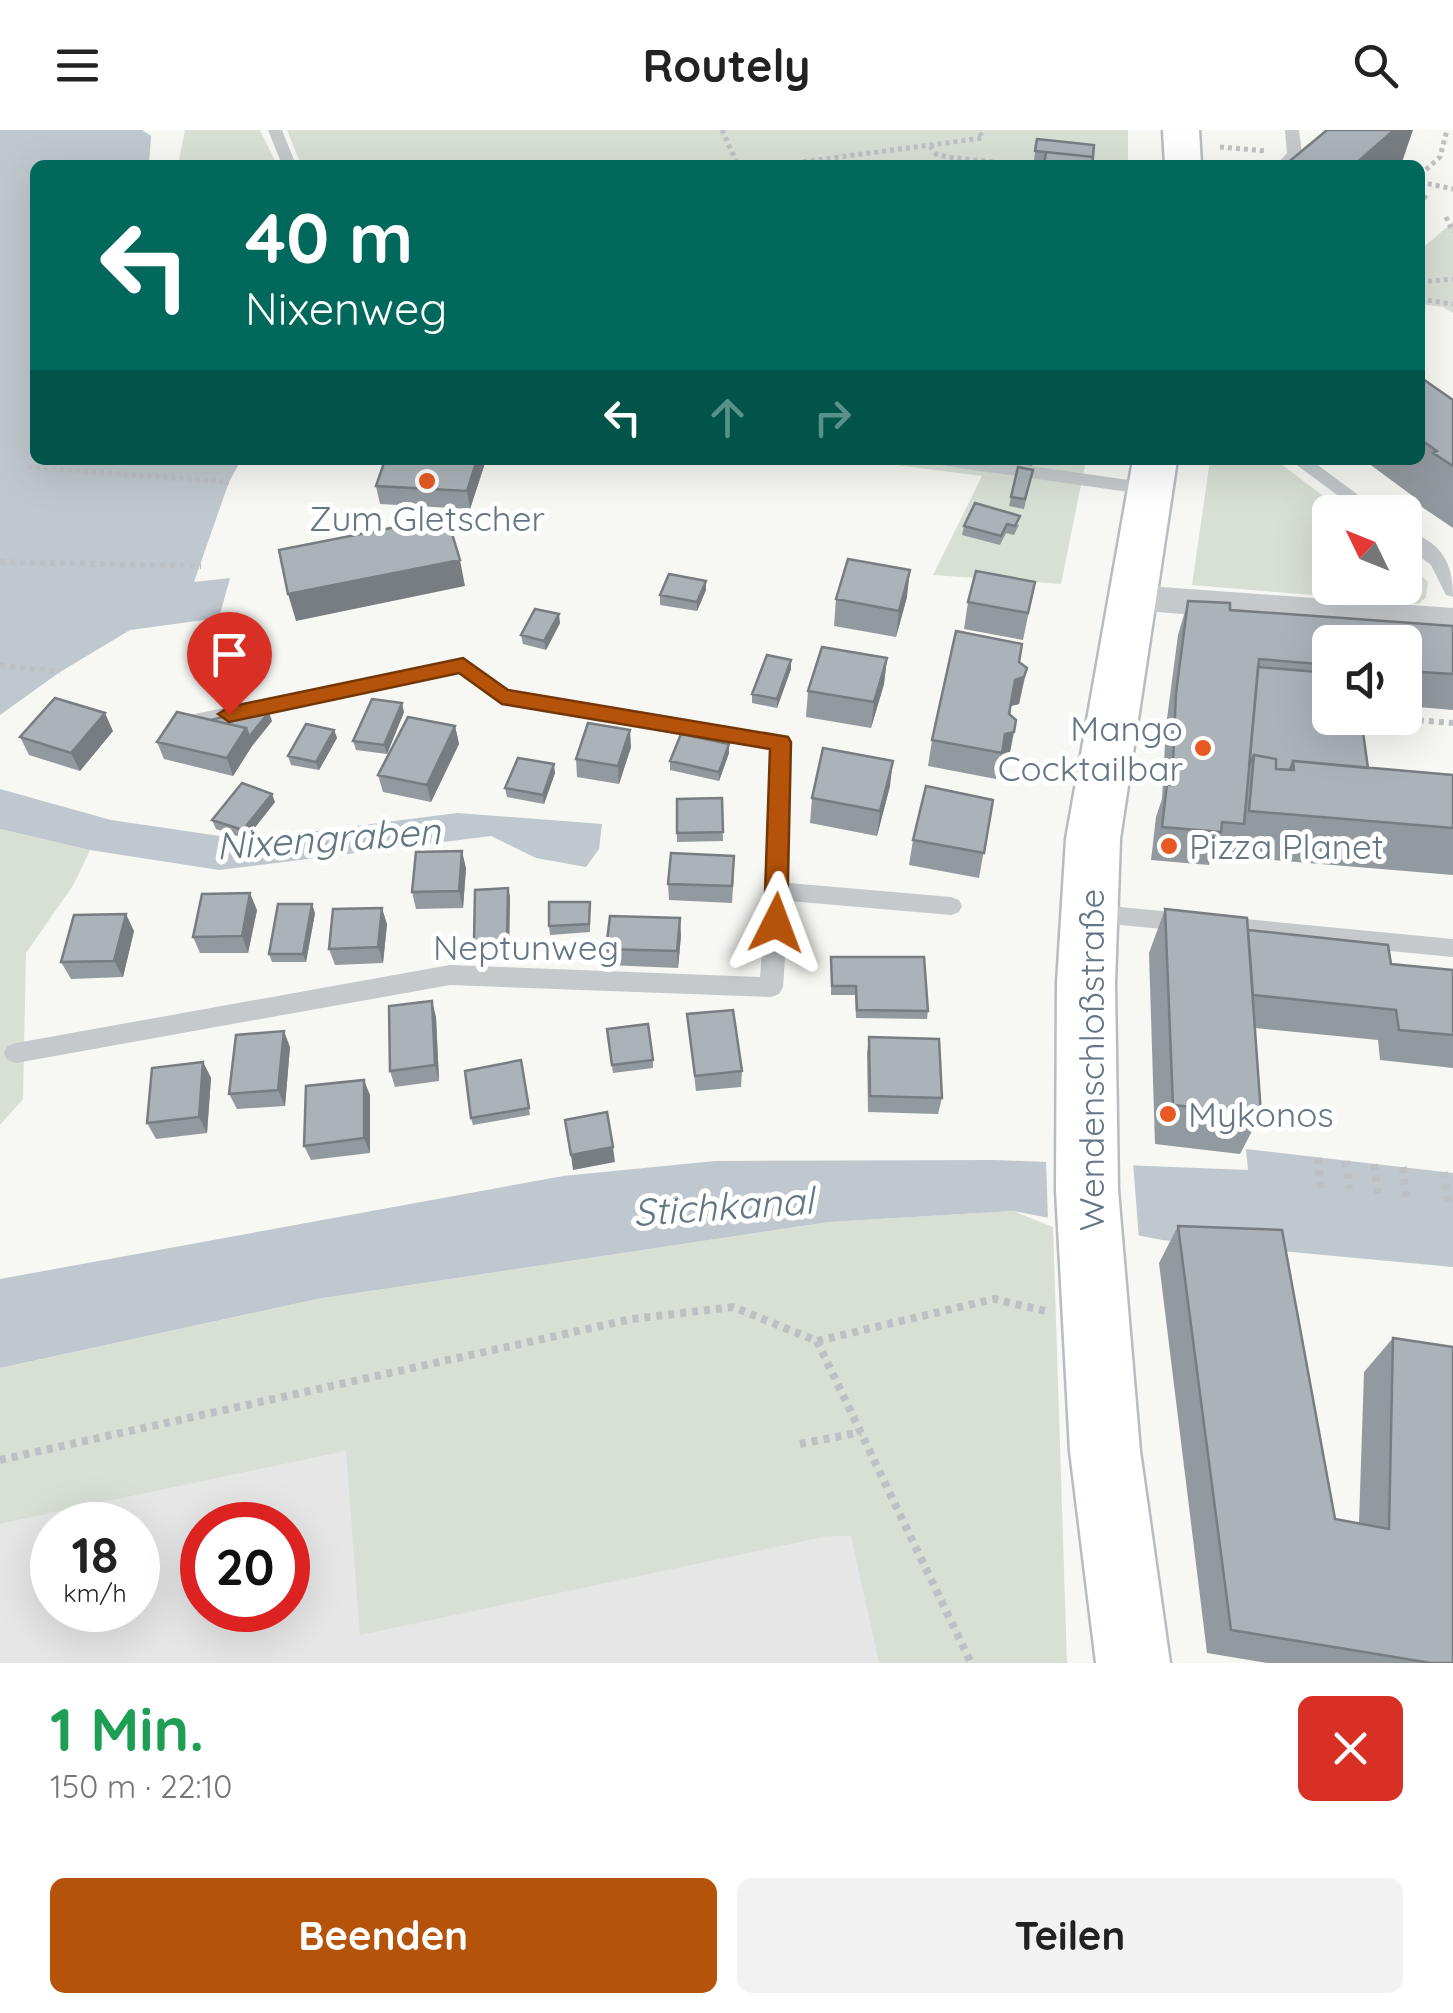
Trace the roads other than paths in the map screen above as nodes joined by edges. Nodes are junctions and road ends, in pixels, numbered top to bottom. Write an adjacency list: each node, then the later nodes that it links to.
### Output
1 (275, 130): 5 (lane)
2 (1182, 130): 6 (street)
3 (1292, 130): 4 (lane)
4 (1289, 159)
5 (287, 160)
6 (1183, 160)
7 (1015, 465): 9 (lane)
8 (1306, 465): 10 (lane)
9 (1152, 475): 13 (street, Wendenschloßstraße)
10 (1348, 495)
11 (1422, 548): 12 (lane)
12 (1453, 590)
13 (1134, 599): 14 (street); 18 (street, Wendenschloßstraße)
14 (1453, 622)
15 (190, 723): 16 (lane)
16 (778, 891): 17 (lane); 20 (lane, Neptunweg)
17 (952, 906)
18 (1089, 913): 19 (lane); 21 (street, Wendenschloßstraße)
19 (1453, 948)
20 (16, 1053)
21 (1133, 1663)

